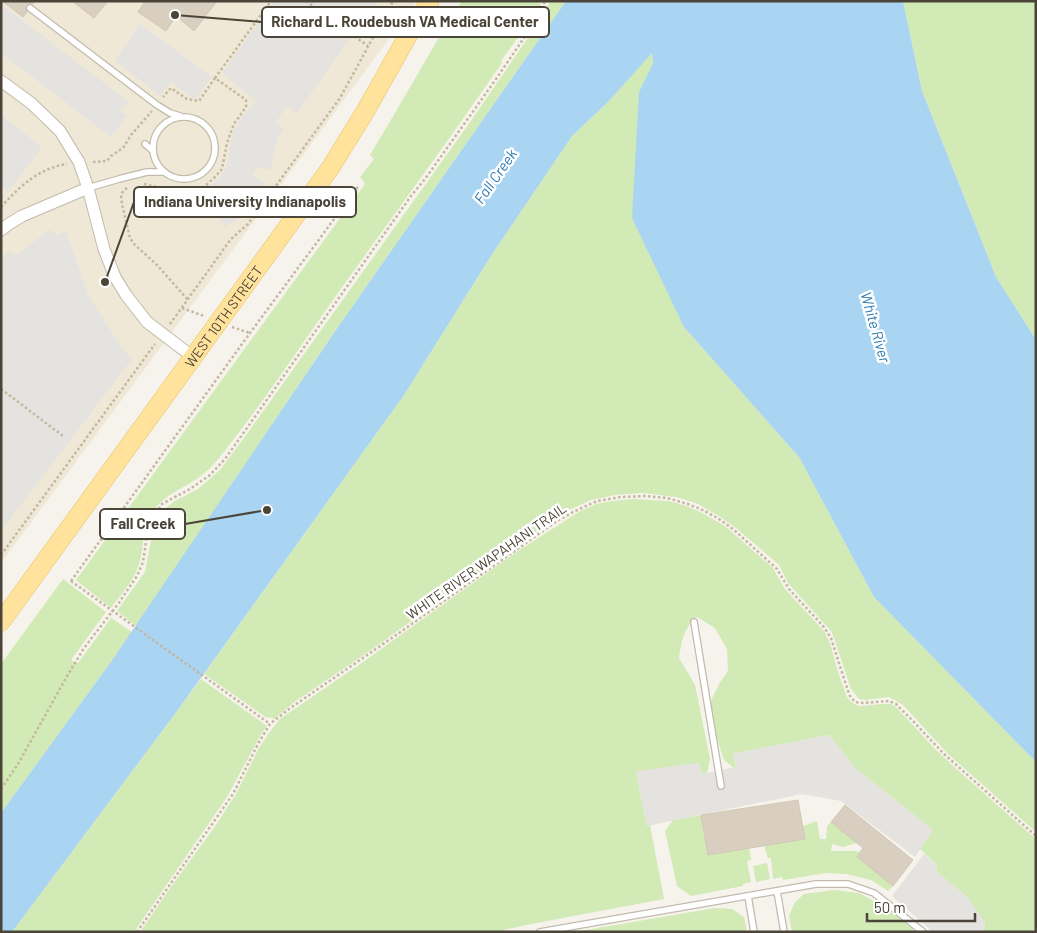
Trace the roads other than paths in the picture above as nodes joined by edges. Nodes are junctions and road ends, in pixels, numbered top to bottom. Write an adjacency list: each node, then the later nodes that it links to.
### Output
1 (430, 1): 10 (main road, WEST 10TH STREET)
2 (30, 8): 4 (lane)
3 (1, 81): 8 (street)
4 (182, 116): 6 (lane); 7 (lane)
5 (145, 144): 6 (lane)
6 (153, 151): 7 (lane)
7 (164, 172): 8 (lane)
8 (88, 188): 9 (street); 10 (street)
9 (1, 230)
10 (193, 357): 11 (main road, WEST 10TH STREET)
11 (1, 622)
12 (694, 622): 13 (lane)
13 (721, 786)
14 (777, 892): 15 (lane); 18 (lane); 19 (lane)
15 (748, 896): 16 (lane); 17 (lane)
16 (540, 932)
17 (754, 932)
18 (784, 932)
19 (923, 932)

